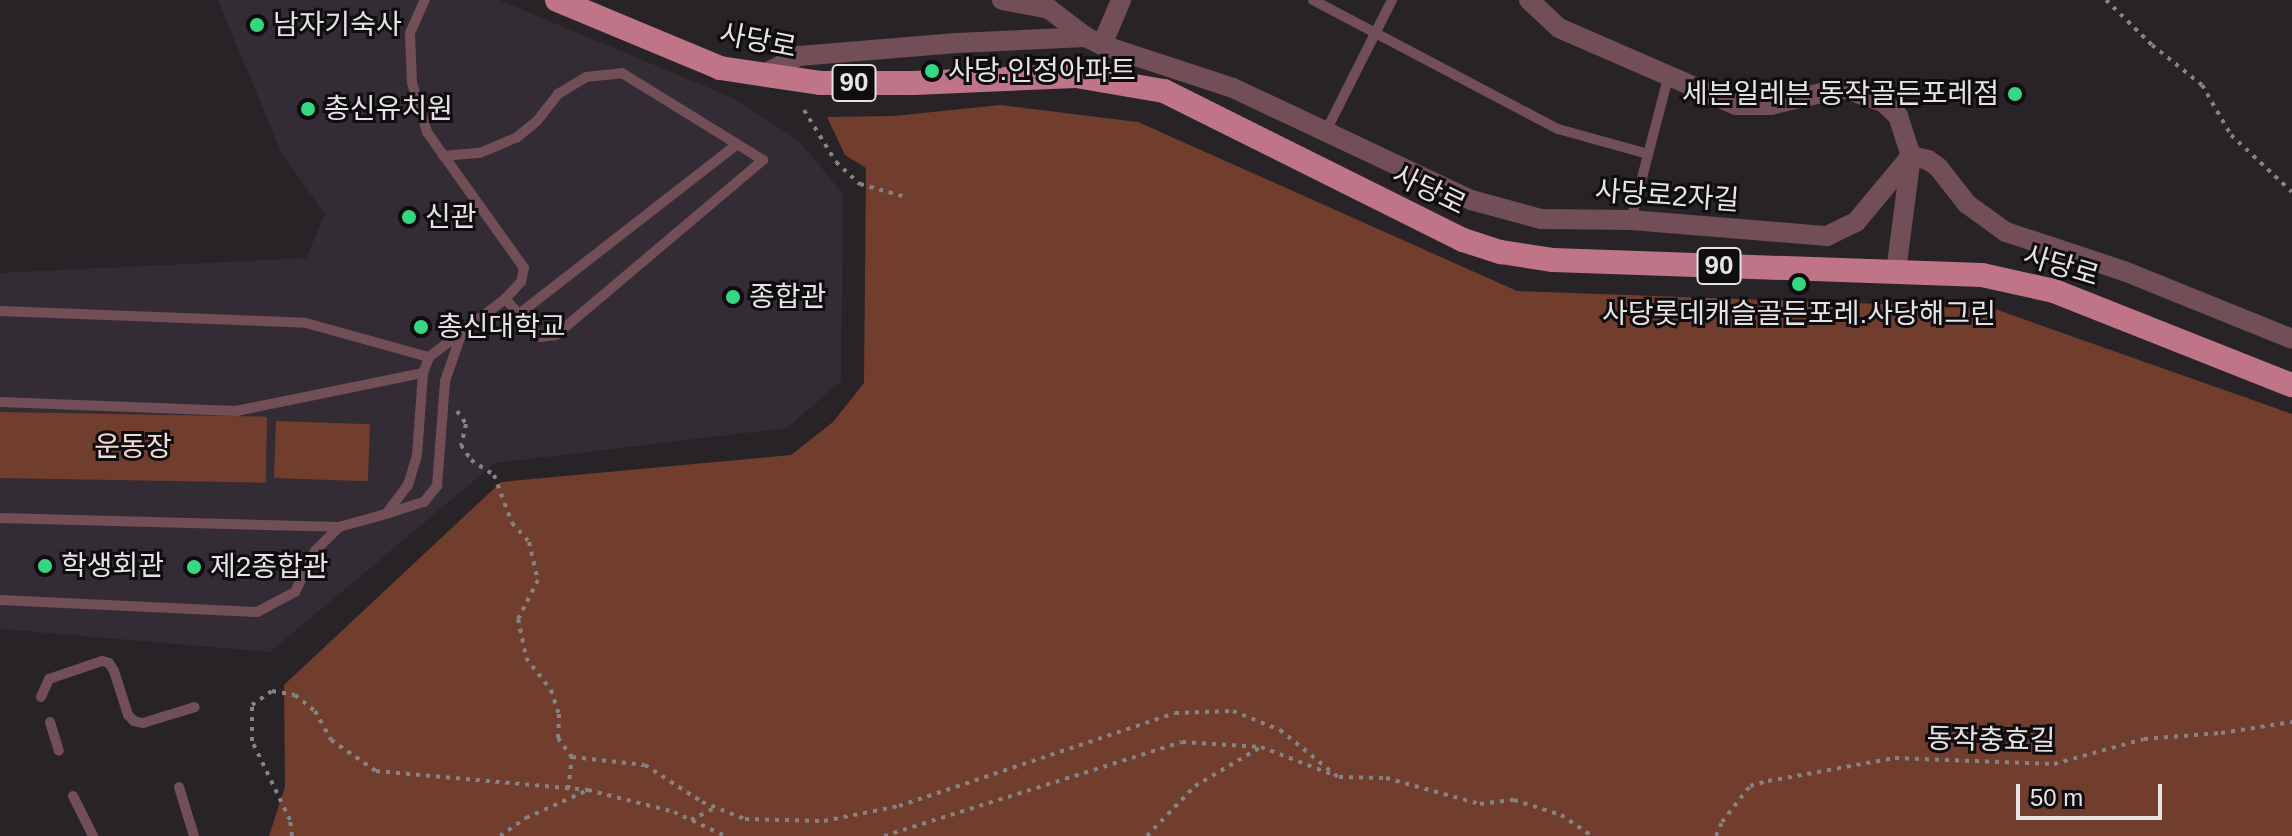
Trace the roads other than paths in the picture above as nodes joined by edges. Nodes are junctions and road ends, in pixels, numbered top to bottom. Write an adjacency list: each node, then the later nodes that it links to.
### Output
1 (425, 0): 16 (lane)
2 (557, 0): 11 (main road, 사당로 / 90)
3 (1002, 0): 8 (street, 사당로2자길)
4 (1121, 0): 10 (street)
5 (1313, 0): 9 (lane)
6 (1392, 0): 9 (lane)
7 (1529, 0): 12 (street)
8 (1051, 4): 10 (street, 사당로2자길)
9 (1376, 32): 13 (lane); 15 (lane)
10 (1094, 41): 11 (street); 13 (street, 사당로2자길)
11 (762, 75): 19 (main road, 사당로 / 90)
12 (1668, 78): 15 (lane); 17 (street)
13 (1325, 133): 18 (street, 사당로2자길)
14 (737, 144): 16 (lane); 22 (lane); 22 (lane)
15 (1648, 154): 18 (lane)
16 (443, 156): 20 (lane)
17 (1911, 156): 18 (street, 사당로2자길); 19 (street); 24 (street)
18 (1631, 220)
19 (1896, 271): 27 (main road, 사당로 / 90)
20 (505, 299): 22 (lane); 23 (lane)
21 (0, 311): 25 (lane)
22 (519, 314)
23 (462, 334): 25 (lane); 29 (lane)
24 (2292, 339)
25 (429, 357): 26 (lane)
26 (423, 373): 28 (lane); 29 (lane)
27 (2292, 385)
28 (0, 402)
29 (386, 514): 31 (lane)
30 (0, 518): 31 (lane)
31 (339, 527): 32 (lane)
32 (0, 600)
33 (41, 697): 34 (lane)
34 (195, 707)
35 (50, 722): 36 (lane)
36 (59, 751)
37 (179, 787): 40 (lane)
38 (73, 796): 39 (lane)
39 (93, 836)
40 (194, 836)

